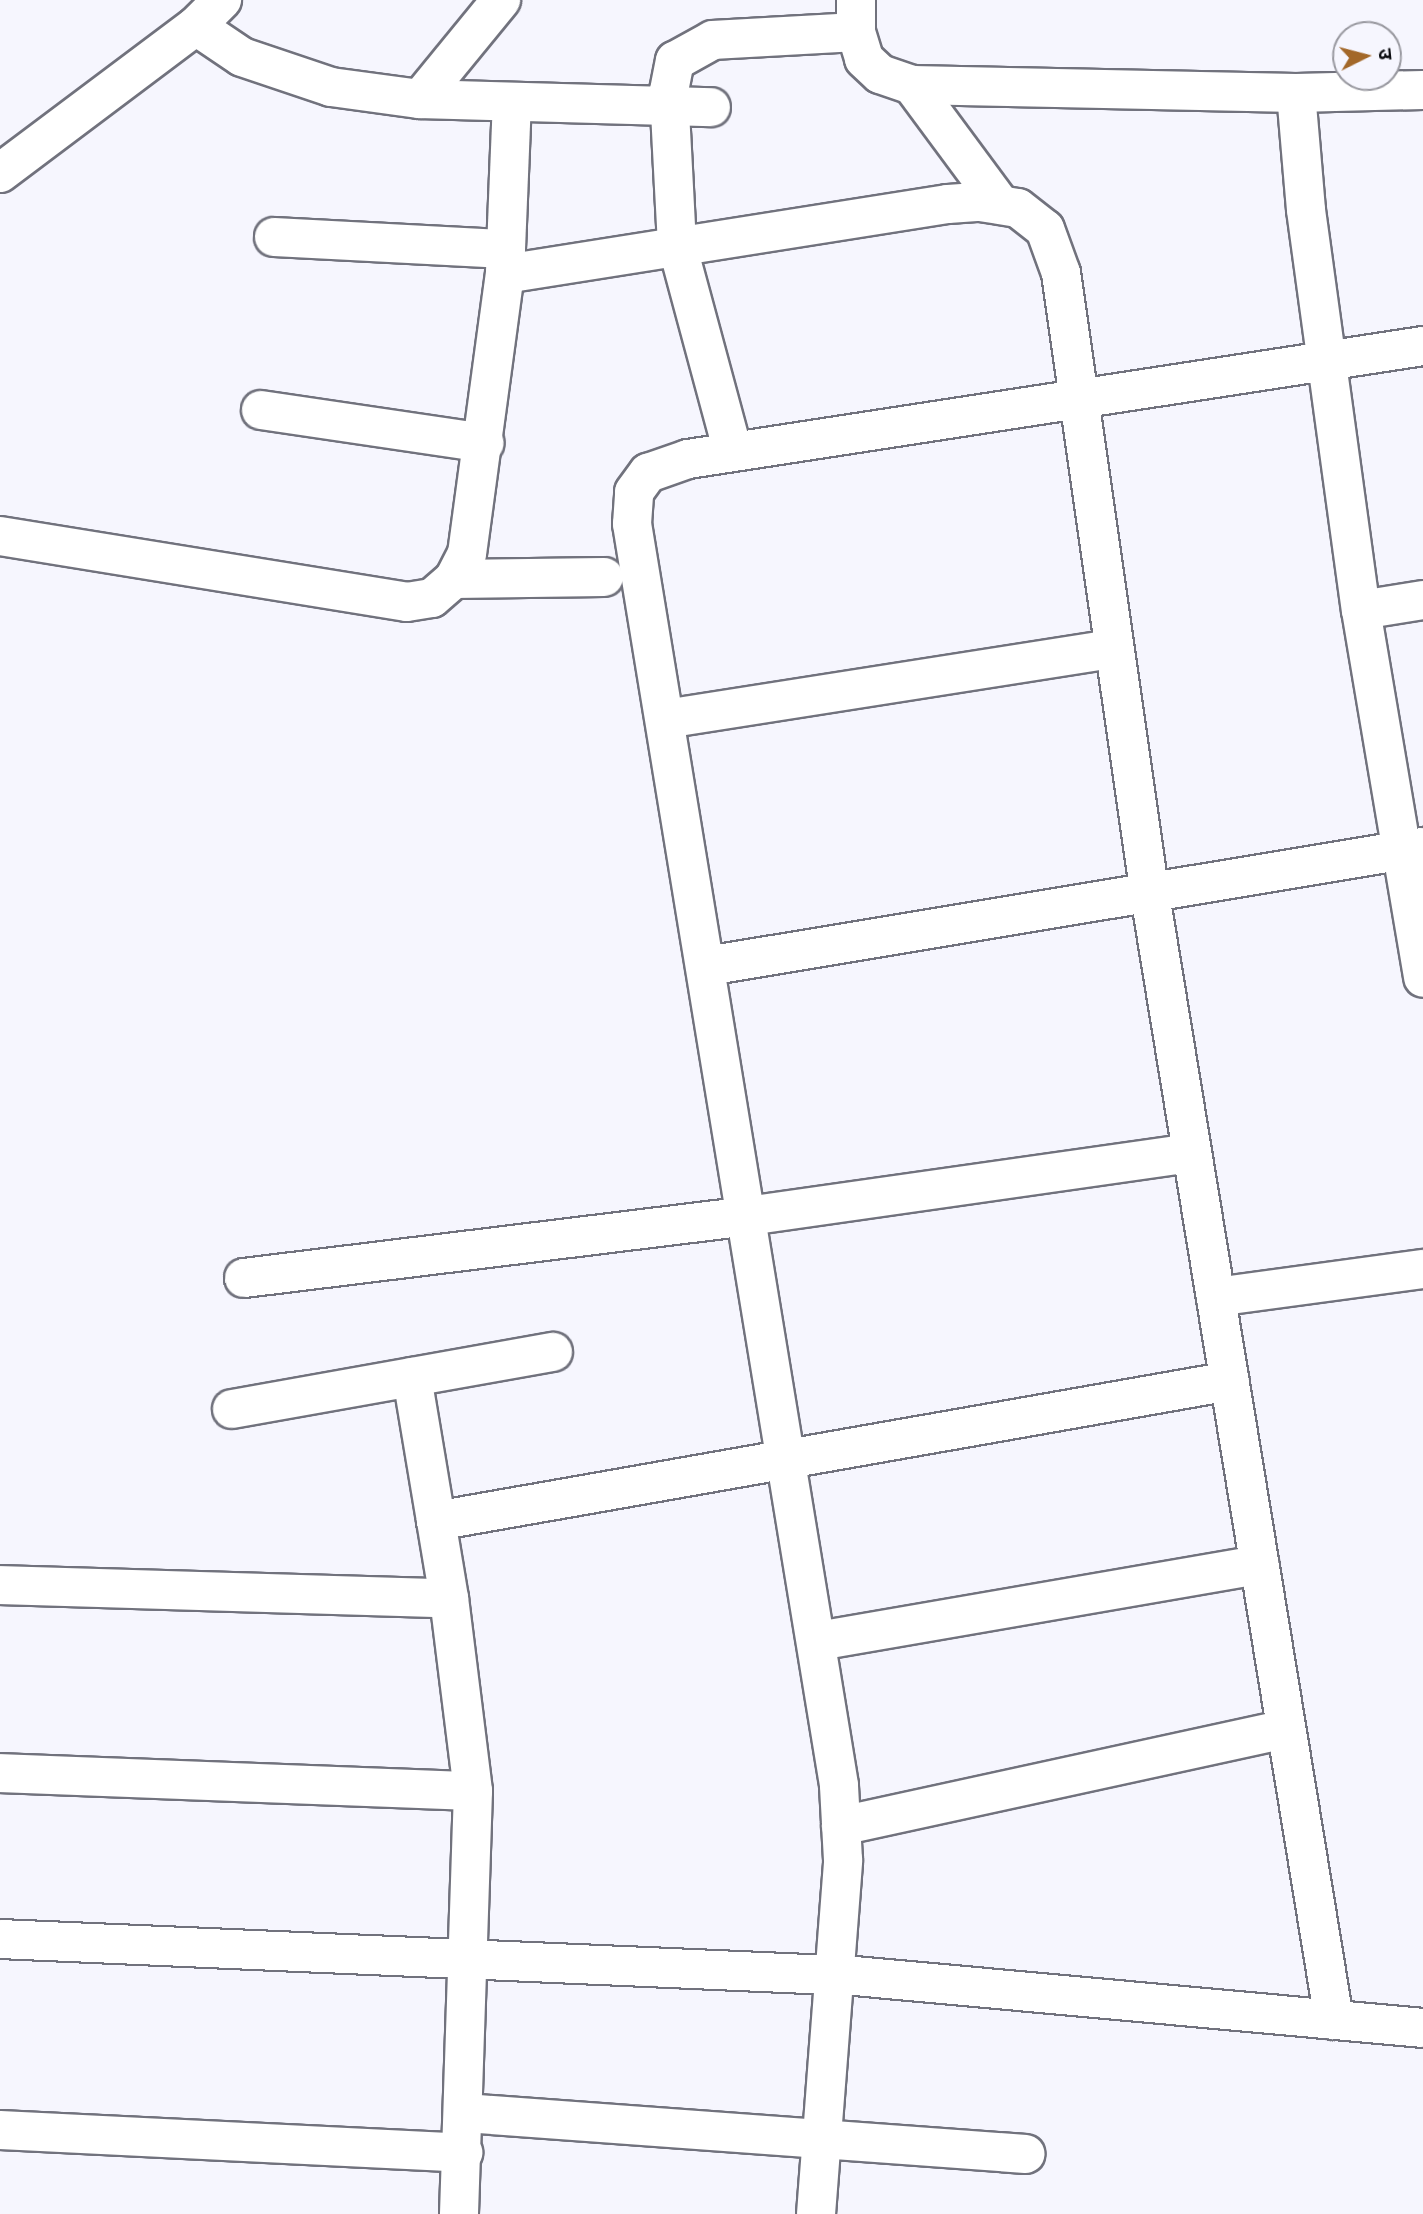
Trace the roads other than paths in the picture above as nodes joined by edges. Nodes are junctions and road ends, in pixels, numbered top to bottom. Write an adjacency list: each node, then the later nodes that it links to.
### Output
1 (501, 0): 7 (street)
2 (209, 13): 7 (street); 11 (street)
3 (856, 16): 4 (street); 9 (street)
4 (912, 85): 6 (street); 12 (street)
5 (1423, 90): 6 (street)
6 (1296, 93): 17 (street)
7 (420, 99): 8 (street)
8 (512, 102): 9 (street); 15 (street)
9 (671, 106): 10 (street); 14 (street)
10 (711, 107)
11 (0, 173)
12 (1000, 204): 14 (street); 18 (street)
13 (274, 237): 15 (street)
14 (677, 245): 15 (street); 21 (street)
15 (506, 261): 20 (street)
16 (1423, 346): 17 (street)
17 (1325, 360): 18 (street); 26 (street)
18 (1077, 397): 21 (street); 27 (street)
19 (261, 410): 20 (street)
20 (485, 443): 24 (street)
21 (733, 452): 28 (street)
22 (0, 536): 24 (street)
23 (604, 577): 24 (street)
24 (454, 579)
25 (1423, 600): 26 (street)
26 (1361, 610): 29 (street)
27 (1114, 649): 28 (street); 30 (street)
28 (665, 719): 31 (street)
29 (1413, 849): 30 (street); 32 (street)
30 (1150, 895): 31 (street); 33 (street)
31 (707, 966): 34 (street)
32 (1423, 978)
33 (1192, 1153): 34 (street); 37 (street)
34 (748, 1216): 36 (street); 42 (street)
35 (1423, 1269): 37 (street)
36 (244, 1278)
37 (1216, 1297): 40 (street)
38 (553, 1352): 39 (street)
39 (412, 1377): 41 (street); 43 (street)
40 (1230, 1381): 42 (street); 44 (street)
41 (232, 1409)
42 (788, 1460): 43 (street); 47 (street)
43 (436, 1521): 46 (street)
44 (1260, 1565): 47 (street); 48 (street)
45 (0, 1585): 46 (street)
46 (449, 1598): 50 (street)
47 (818, 1641): 51 (street)
48 (1286, 1729): 51 (street); 55 (street)
49 (0, 1773): 50 (street)
50 (473, 1791): 53 (street)
51 (841, 1826): 54 (street)
52 (0, 1939): 53 (street)
53 (470, 1958): 54 (street); 57 (street)
54 (836, 1975): 55 (street); 59 (street)
55 (1334, 2020): 56 (street)
56 (1423, 2028)
57 (465, 2113): 59 (street); 60 (street)
58 (0, 2130): 60 (street)
59 (822, 2139): 61 (street); 63 (street)
60 (463, 2153): 62 (street)
61 (1026, 2154)
62 (460, 2214)
63 (816, 2214)

